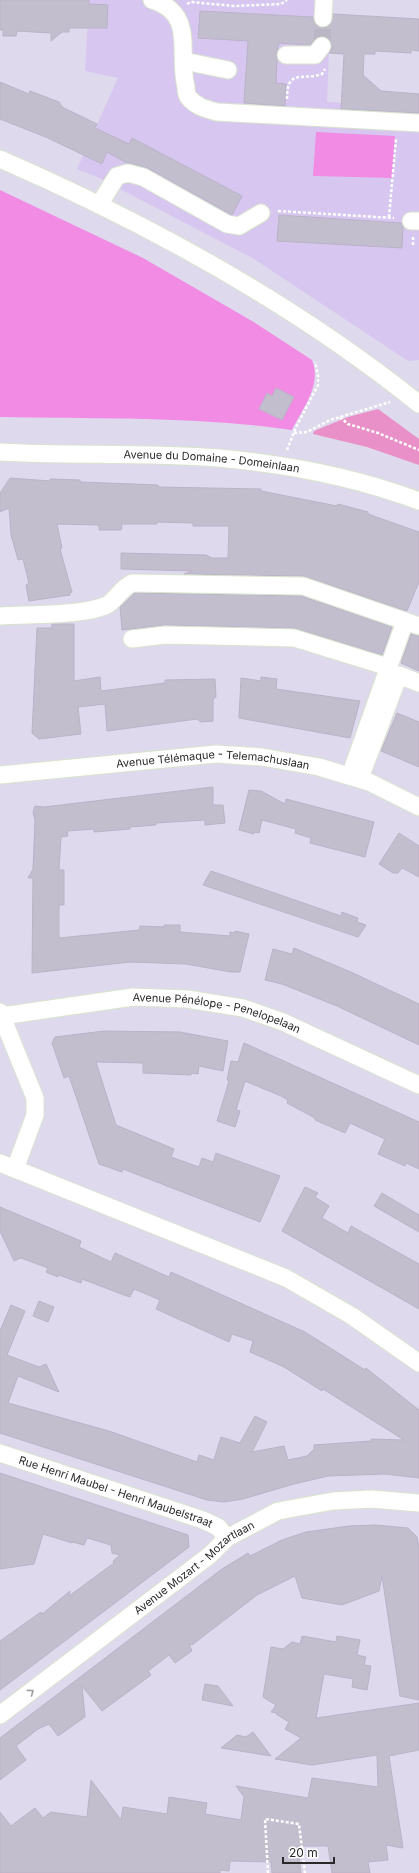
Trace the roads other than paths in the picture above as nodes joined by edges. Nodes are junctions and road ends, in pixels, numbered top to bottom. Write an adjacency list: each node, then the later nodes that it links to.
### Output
1 (152, 0): 6 (street)
2 (324, 0): 3 (street)
3 (323, 18)
4 (321, 49): 5 (street)
5 (286, 55)
6 (184, 62): 7 (street); 8 (street)
7 (228, 70)
8 (419, 123)
9 (0, 159): 10 (street)
10 (99, 205): 11 (street); 12 (street)
11 (261, 212)
12 (415, 400)
13 (0, 452): 14 (street, Avenue du Domaine - Domeinlaan)
14 (419, 501)
15 (0, 616): 16 (street)
16 (412, 623): 18 (street)
17 (132, 639): 18 (street)
18 (388, 667): 21 (street)
19 (419, 683): 21 (street)
20 (0, 775): 21 (street, Avenue Télémaque - Telemachuslaan)
21 (355, 778): 22 (street, Avenue Télémaque - Telemachuslaan)
22 (419, 807)
23 (1, 1014): 24 (street, Avenue Pénélope - Penelopelaan); 25 (street)
24 (419, 1085)
25 (7, 1166): 26 (street)
26 (419, 1363)
27 (0, 1453): 29 (street, Rue Henri Maubel - Henri Maubelstraat)
28 (419, 1503): 29 (street, Avenue Mozart - Mozartlaan)
29 (228, 1538): 30 (street, Avenue Mozart - Mozartlaan, one-way to 29)
30 (0, 1715)

